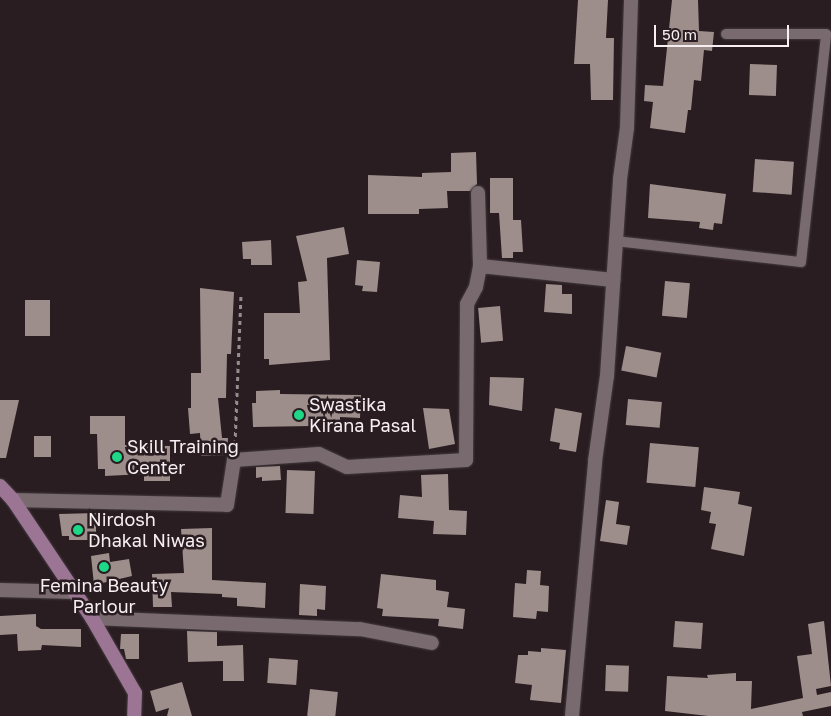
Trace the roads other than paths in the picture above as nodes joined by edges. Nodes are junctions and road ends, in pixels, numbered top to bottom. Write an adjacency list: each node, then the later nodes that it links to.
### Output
1 (631, 0): 4 (street)
2 (726, 34): 4 (lane)
3 (478, 193): 5 (street)
4 (616, 241): 6 (street)
5 (480, 266): 6 (street); 8 (street)
6 (613, 280): 14 (street)
7 (0, 486): 8 (main road)
8 (13, 500): 10 (main road)
9 (0, 590): 10 (street)
10 (75, 592): 11 (main road)
11 (92, 618): 12 (street); 13 (main road)
12 (432, 642)
13 (134, 716)
14 (572, 716)

